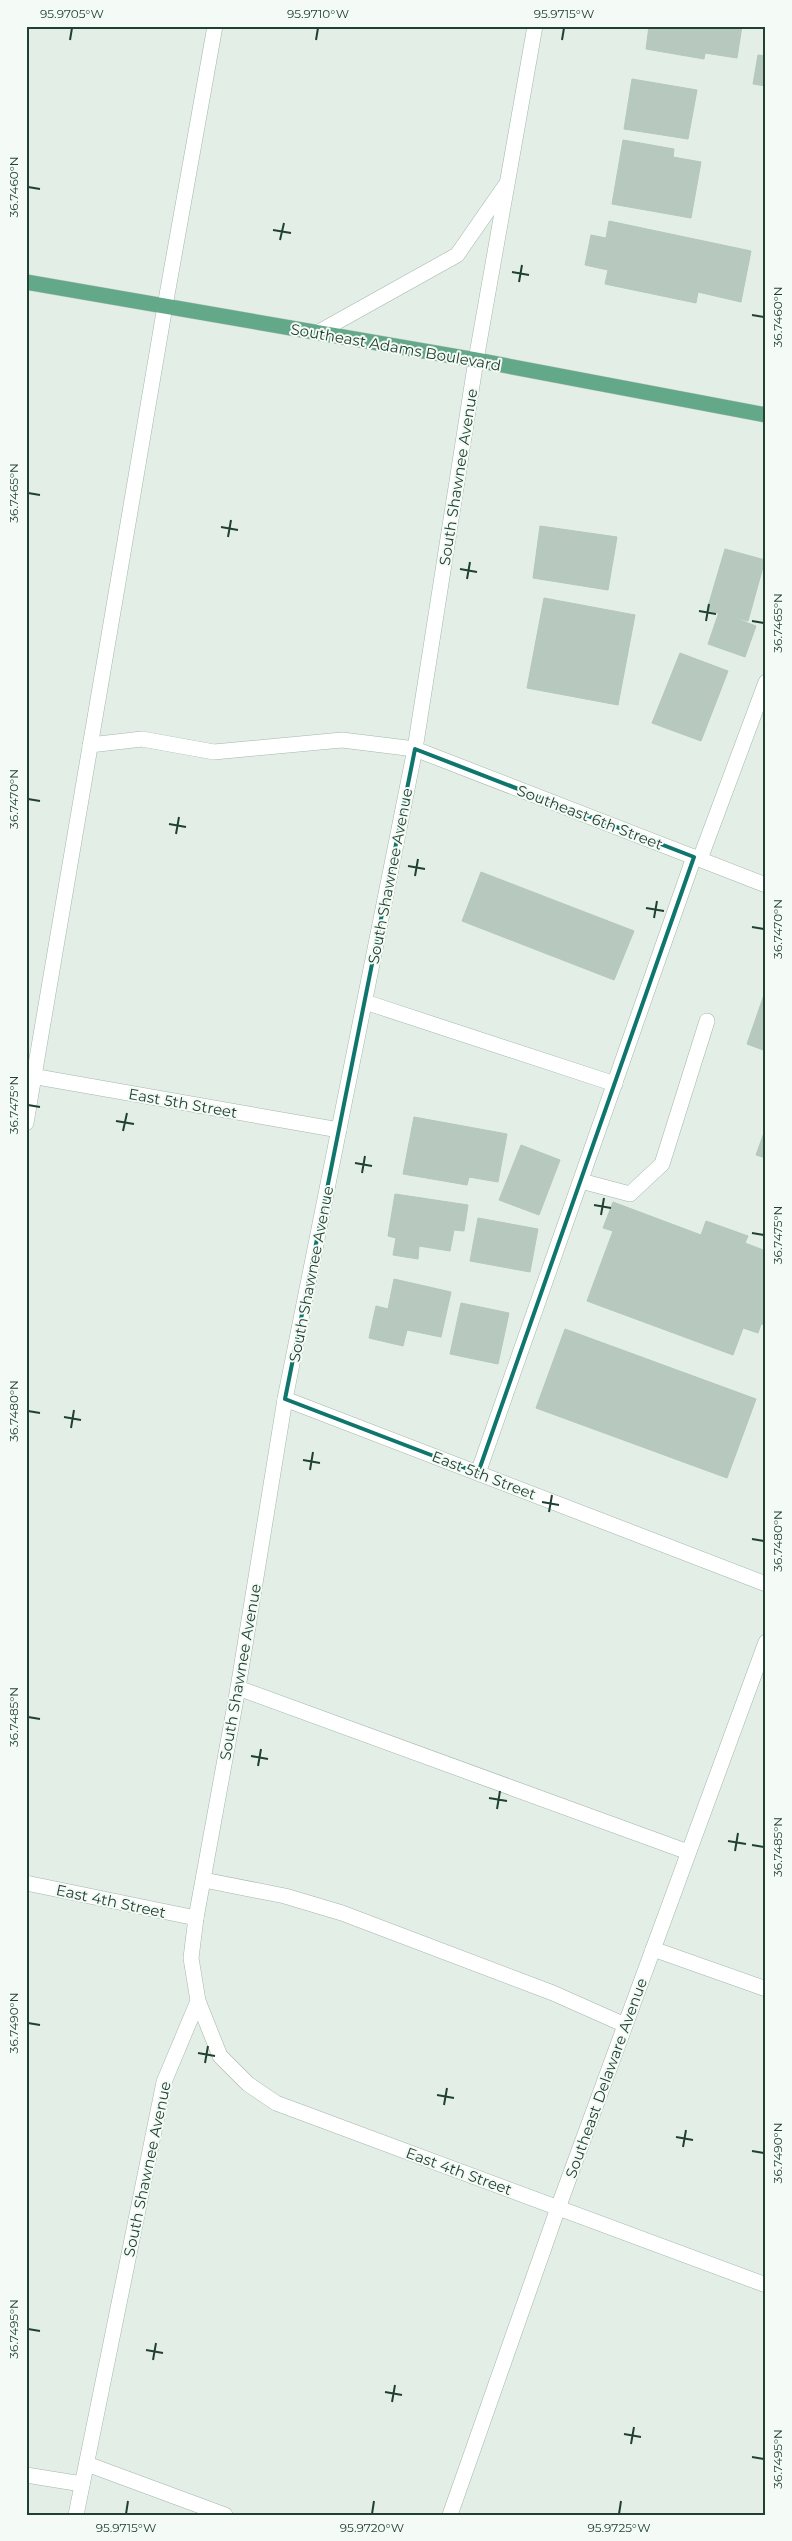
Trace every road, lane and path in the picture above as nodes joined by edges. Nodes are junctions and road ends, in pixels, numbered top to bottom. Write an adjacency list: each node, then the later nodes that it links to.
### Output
1 (215, 26): 5 (street)
2 (535, 26): 3 (street, South Shawnee Avenue)
3 (507, 183): 6 (street); 7 (street, South Shawnee Avenue)
4 (26, 282): 5 (main road, Southeast Adams Boulevard)
5 (165, 306): 6 (main road, Southeast Adams Boulevard); 10 (street)
6 (317, 333): 7 (main road, Southeast Adams Boulevard)
7 (476, 360): 8 (main road, Southeast Adams Boulevard); 11 (street, South Shawnee Avenue)
8 (766, 415)
9 (766, 682): 12 (street)
10 (90, 745): 11 (street, Southeast 6th Street); 16 (street)
11 (415, 749): 12 (street, Southeast 6th Street); 14 (street, South Shawnee Avenue)
12 (697, 858): 13 (street, Southeast 6th Street); 17 (street)
13 (766, 884)
14 (365, 1002): 17 (street); 19 (street, South Shawnee Avenue)
15 (707, 1022): 20 (street)
16 (30, 1075): 18 (street); 19 (street, East 5th Street)
17 (615, 1084): 20 (street)
18 (26, 1122)
19 (339, 1130): 21 (street, South Shawnee Avenue)
20 (581, 1181): 22 (street)
21 (285, 1400): 22 (street, East 5th Street); 25 (street, South Shawnee Avenue)
22 (478, 1473): 23 (street, East 5th Street)
23 (766, 1584)
24 (766, 1642): 26 (street, Southeast Delaware Avenue)
25 (238, 1688): 26 (street); 27 (street, South Shawnee Avenue)
26 (688, 1852): 30 (street, Southeast Delaware Avenue)
27 (204, 1880): 29 (street, South Shawnee Avenue); 33 (street)
28 (26, 1883): 29 (street, East 4th Street)
29 (196, 1918): 32 (street, South Shawnee Avenue)
30 (653, 1949): 31 (street); 33 (street, Southeast Delaware Avenue)
31 (766, 1990)
32 (198, 2001): 34 (street, East 4th Street); 36 (street, South Shawnee Avenue)
33 (625, 2025): 34 (street, Southeast Delaware Avenue)
34 (558, 2208): 35 (street, East 4th Street); 41 (street, Southeast Delaware Avenue)
35 (766, 2285)
36 (87, 2464): 38 (street, South Shawnee Avenue); 40 (street)
37 (26, 2474): 38 (street)
38 (82, 2484): 39 (street, South Shawnee Avenue)
39 (76, 2515)
40 (225, 2515)
41 (450, 2515)

